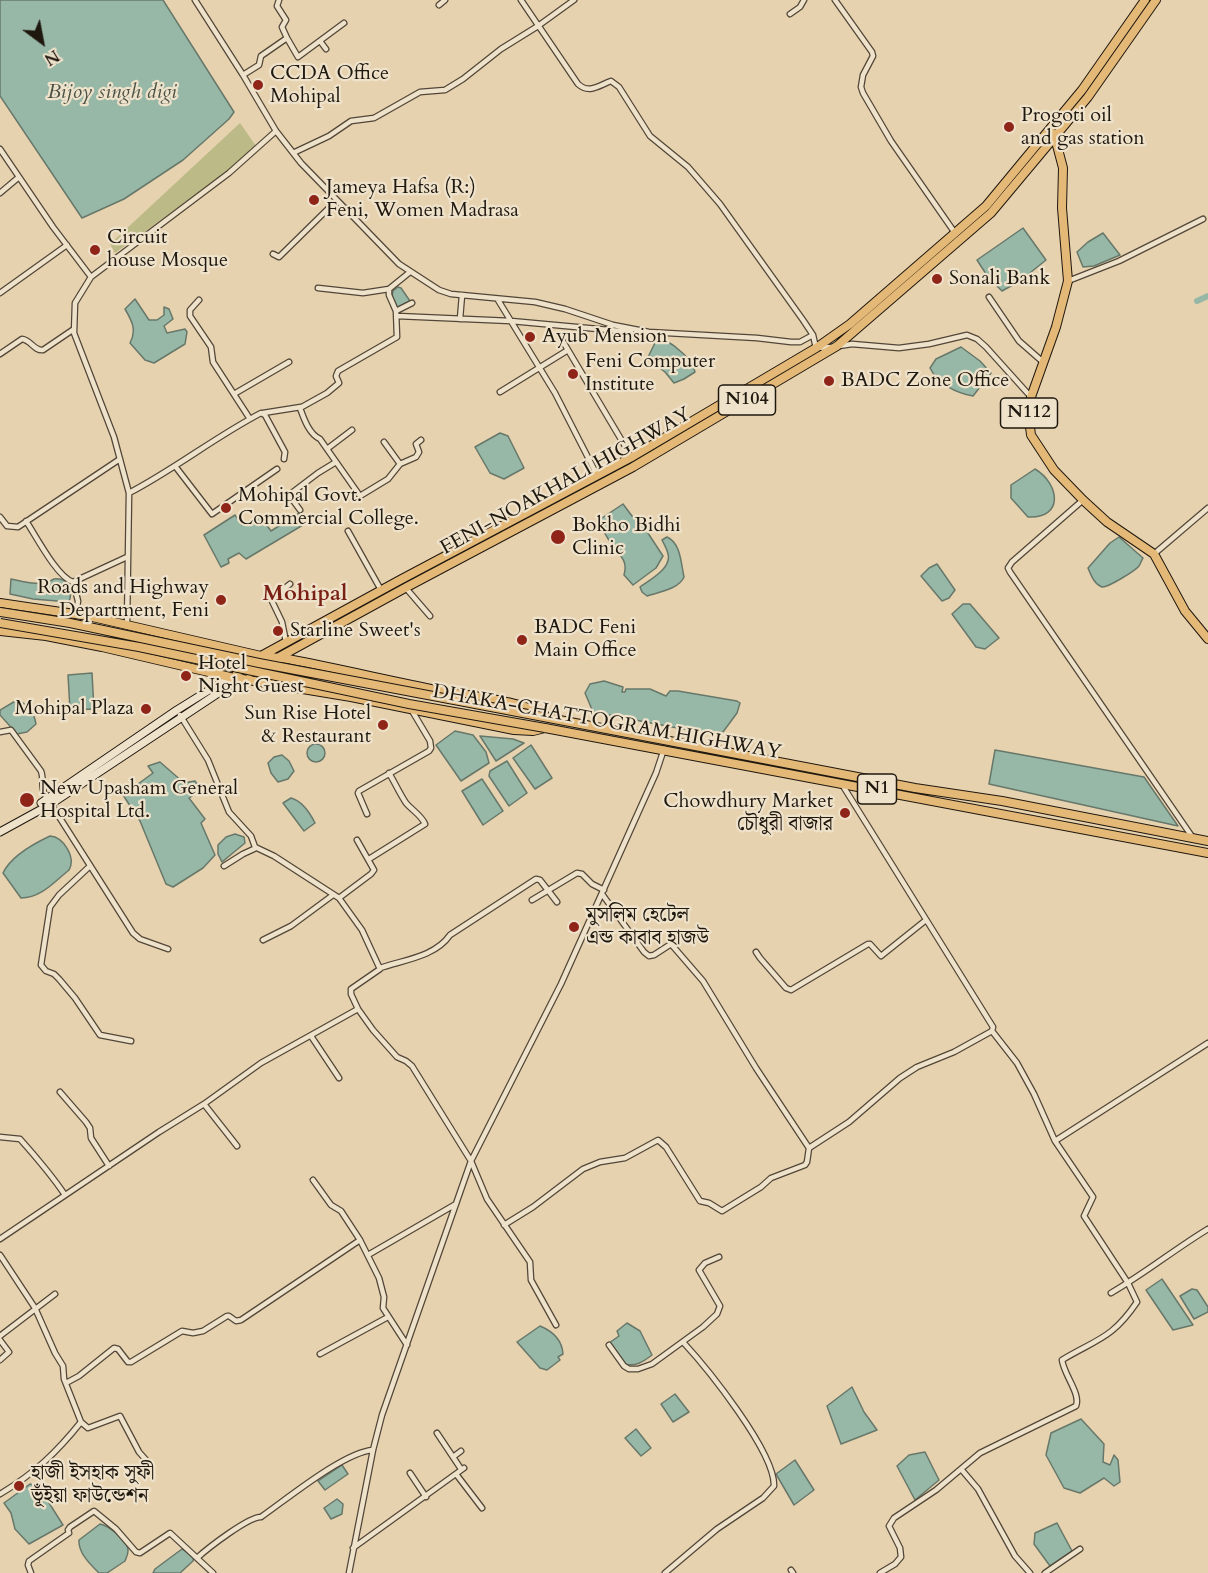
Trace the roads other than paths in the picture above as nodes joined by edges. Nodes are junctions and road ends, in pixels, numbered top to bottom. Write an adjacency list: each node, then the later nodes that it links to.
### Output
1 (195, 0): 17 (street)
2 (279, 0): 14 (street)
3 (445, 0): 10 (street)
4 (521, 0): 13 (street)
5 (574, 0): 13 (street)
6 (804, 0): 11 (street)
7 (835, 0): 27 (street)
8 (1145, 0): 18 (highway, FENI-NOAKHALI HIGHWAY / N104)
9 (1156, 0): 20 (highway, FENI-NOAKHALI HIGHWAY / N104)
10 (439, 5)
11 (790, 14)
12 (344, 23): 15 (street)
13 (538, 26): 22 (street); 46 (street)
14 (286, 38): 15 (street); 17 (street)
15 (320, 41): 16 (street)
16 (326, 49)
17 (243, 75): 19 (street)
18 (1053, 125): 20 (highway, N112); 27 (highway, FENI-NOAKHALI HIGHWAY / N104)
19 (276, 131): 22 (street); 31 (street)
20 (1054, 138): 32 (highway, N112); 48 (highway, FENI-NOAKHALI HIGHWAY / N104)
21 (0, 149): 23 (street)
22 (293, 153): 25 (street)
23 (19, 177): 24 (street); 28 (street)
24 (0, 193)
25 (336, 201): 29 (street); 30 (street)
26 (1203, 219): 32 (street)
27 (955, 232): 49 (highway, FENI-NOAKHALI HIGHWAY / N104)
28 (67, 245): 31 (street); 35 (street)
29 (273, 254)
30 (410, 272): 34 (street); 36 (street)
31 (91, 277): 44 (street)
32 (1068, 281): 53 (highway, N112)
33 (318, 288): 34 (street)
34 (389, 289): 41 (street)
35 (0, 293)
36 (462, 295): 39 (street); 42 (street)
37 (989, 297): 53 (street)
38 (199, 300): 56 (street)
39 (498, 300): 43 (street); 46 (street)
40 (412, 303): 41 (street)
41 (397, 313): 42 (street); 58 (street)
42 (460, 319): 43 (street)
43 (511, 321): 45 (street); 54 (street)
44 (74, 329): 51 (street); 66 (street)
45 (631, 332)
46 (813, 335): 49 (street)
47 (561, 338): 50 (street)
48 (837, 346): 49 (street); 57 (street); 84 (highway, FENI-NOAKHALI HIGHWAY / N104)
49 (816, 348): 72 (highway, FENI-NOAKHALI HIGHWAY / N104)
50 (568, 350): 54 (street); 64 (street)
51 (0, 354)
52 (289, 362): 56 (street)
53 (1043, 362): 57 (highway, N112)
54 (539, 368): 55 (street); 72 (street)
55 (500, 392)
56 (234, 394): 60 (street)
57 (1031, 397): 74 (highway, N112)
58 (301, 407): 59 (street); 65 (street)
59 (263, 413): 60 (street); 67 (street)
60 (250, 419): 70 (street)
61 (352, 430): 65 (street)
62 (421, 440): 69 (street)
63 (384, 442): 69 (street)
64 (625, 446)
65 (327, 449): 68 (street)
66 (120, 459): 73 (street); 78 (street)
67 (284, 459)
68 (336, 462): 69 (street); 76 (street)
69 (400, 464)
70 (175, 466): 71 (street); 73 (street)
71 (277, 469)
72 (597, 475): 84 (highway, FENI-NOAKHALI HIGHWAY / N104)
73 (129, 493): 81 (street)
74 (1083, 500): 80 (highway, N112); 111 (street)
75 (1208, 508): 80 (street)
76 (300, 510)
77 (0, 517): 78 (street)
78 (26, 521): 82 (street)
79 (348, 531): 85 (street)
80 (1154, 554): 93 (highway, N112)
81 (128, 557): 82 (street); 91 (street)
82 (73, 582): 88 (street)
83 (290, 584): 94 (street)
84 (402, 584): 85 (highway, FENI-NOAKHALI HIGHWAY / N104); 89 (street); 96 (highway, FENI-NOAKHALI HIGHWAY / N104)
85 (381, 590): 94 (highway, FENI-NOAKHALI HIGHWAY / N104)
86 (0, 603): 88 (highway)
87 (0, 612): 101 (highway, DHAKA-CHATTOGRAM HIGHWAY / N1, bridge)
88 (76, 614): 91 (highway)
89 (430, 616)
90 (0, 623): 102 (highway, DHAKA-CHATTOGRAM HIGHWAY / N1, bridge)
91 (127, 625): 95 (highway)
92 (0, 631): 97 (highway)
93 (1208, 639)
94 (286, 642): 95 (highway, FENI-NOAKHALI HIGHWAY / N104)
95 (261, 656): 96 (highway); 97 (highway, FENI-NOAKHALI HIGHWAY / N104)
96 (278, 658): 98 (highway, FENI-NOAKHALI HIGHWAY / N104); 101 (highway)
97 (230, 677): 98 (highway); 100 (main road, N104)
98 (241, 678): 99 (highway); 100 (main road, N104)
99 (411, 709): 102 (highway); 105 (street)
100 (179, 713): 107 (main road, N104); 114 (street)
101 (549, 718): 111 (highway, DHAKA-CHATTOGRAM HIGHWAY / N1)
102 (545, 728): 104 (highway, DHAKA-CHATTOGRAM HIGHWAY / N1)
103 (0, 732): 107 (street)
104 (664, 749): 106 (highway, DHAKA-CHATTOGRAM HIGHWAY / N1); 120 (street)
105 (389, 773): 108 (street); 116 (street)
106 (841, 782): 115 (highway, DHAKA-CHATTOGRAM HIGHWAY / N1); 125 (street)
107 (49, 802): 109 (main road, N104); 110 (main road, N104); 117 (street)
108 (367, 814)
109 (0, 826)
110 (0, 832)
111 (1193, 838): 113 (highway, DHAKA-CHATTOGRAM HIGHWAY / N1)
112 (357, 840): 116 (street)
113 (1208, 841)
114 (256, 848): 118 (street); 121 (street)
115 (1208, 853)
116 (369, 859): 122 (street)
117 (90, 866): 127 (street); 133 (street)
118 (224, 866)
119 (549, 891): 120 (street); 123 (street); 124 (street); 129 (street)
120 (603, 892): 141 (street); 142 (street)
121 (333, 895): 122 (street); 126 (street)
122 (339, 898): 129 (street)
123 (532, 900)
124 (557, 902)
125 (926, 920): 128 (street); 131 (street)
126 (263, 940)
127 (168, 948)
128 (756, 952)
129 (380, 968): 130 (street)
130 (357, 1009): 132 (street); 142 (street)
131 (992, 1032): 139 (street); 141 (street)
132 (311, 1036): 135 (street); 137 (street)
133 (131, 1041)
134 (1208, 1043): 139 (street)
135 (339, 1078)
136 (60, 1092): 143 (street)
137 (204, 1104): 140 (street); 143 (street)
138 (0, 1137): 145 (street)
139 (1055, 1141): 154 (street)
140 (237, 1146)
141 (809, 1148): 147 (street)
142 (471, 1161): 146 (street); 147 (street)
143 (109, 1166): 145 (street)
144 (313, 1180): 150 (street)
145 (65, 1195): 149 (street)
146 (456, 1204): 152 (street); 162 (street)
147 (504, 1224): 159 (street)
148 (1208, 1228): 154 (street)
149 (0, 1239)
150 (360, 1240): 152 (street); 166 (street)
151 (0, 1255): 157 (street)
152 (368, 1255): 158 (street)
153 (719, 1257): 161 (street)
154 (1128, 1283): 155 (street); 173 (street)
155 (1111, 1293)
156 (55, 1294): 157 (street)
157 (35, 1308): 160 (street); 166 (street)
158 (388, 1317): 162 (street); 164 (street)
159 (556, 1326)
160 (0, 1338): 165 (street)
161 (683, 1342): 163 (street); 185 (street)
162 (407, 1345): 169 (street)
163 (609, 1345)
164 (320, 1354)
165 (0, 1360)
166 (66, 1383): 167 (street)
167 (81, 1422): 172 (street); 176 (street)
168 (437, 1433): 171 (street)
169 (373, 1450): 179 (street); 181 (street)
170 (461, 1450): 171 (street)
171 (453, 1457): 175 (street)
172 (147, 1461)
173 (961, 1468): 186 (street); 187 (street)
174 (410, 1473): 177 (street)
175 (456, 1474): 177 (street); 178 (street)
176 (0, 1494)
177 (426, 1497): 179 (street)
178 (482, 1508)
179 (353, 1548): 184 (street)
180 (1080, 1549): 188 (street)
181 (197, 1558): 182 (street); 183 (street)
182 (31, 1573)
183 (213, 1573)
184 (349, 1573)
185 (665, 1573)
186 (880, 1573)
187 (1030, 1573)
188 (1045, 1573)

